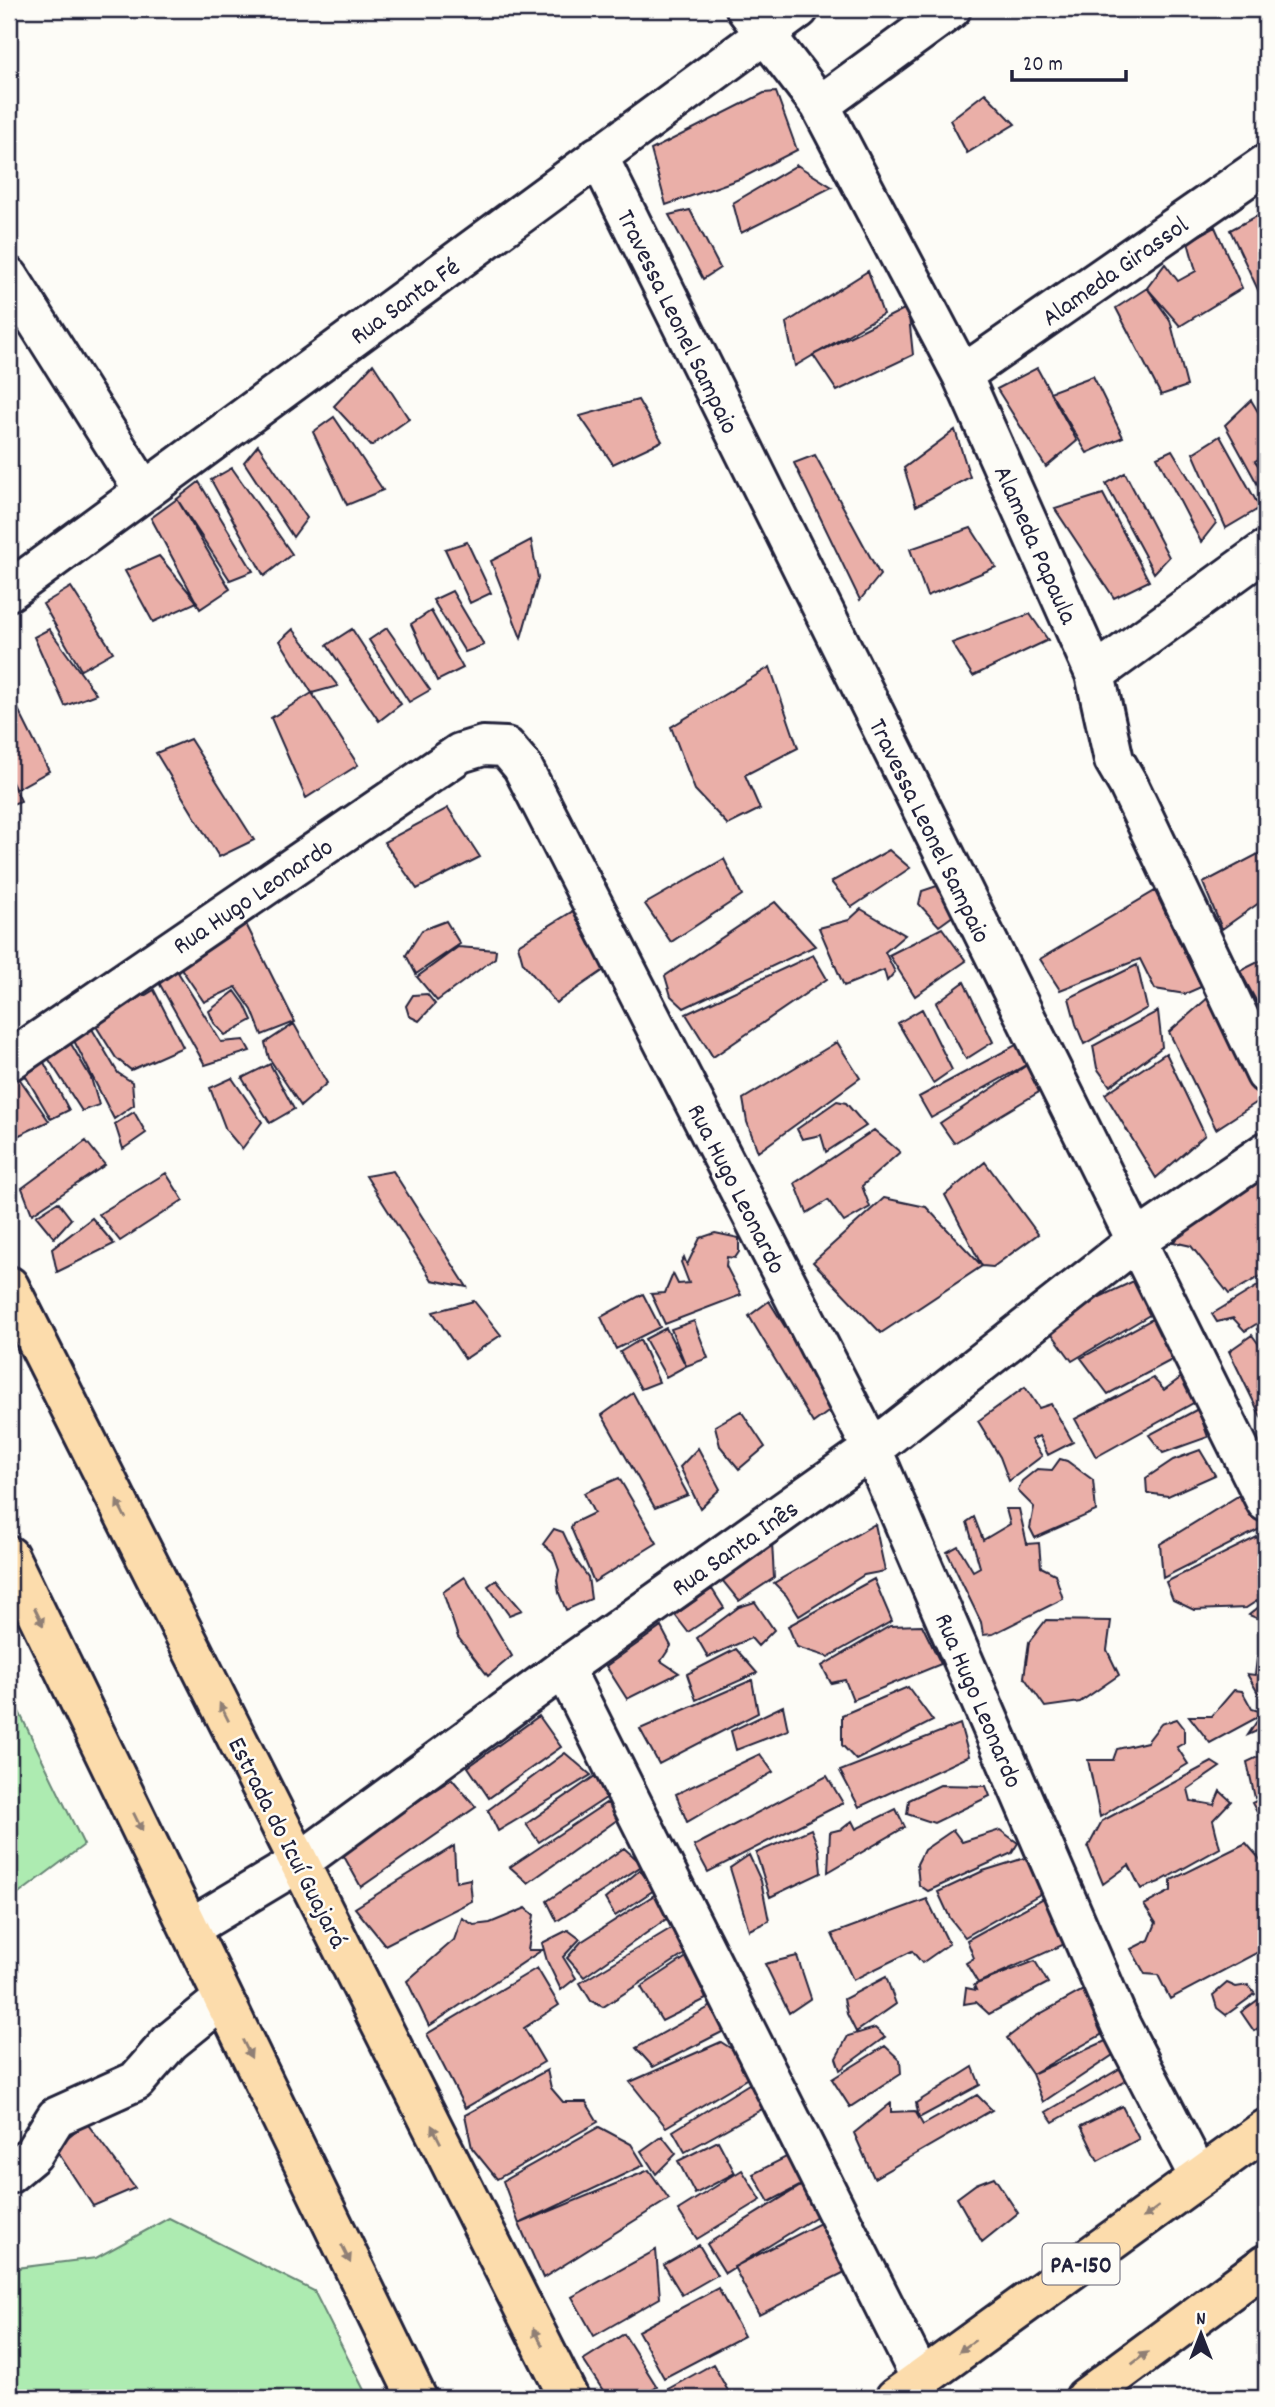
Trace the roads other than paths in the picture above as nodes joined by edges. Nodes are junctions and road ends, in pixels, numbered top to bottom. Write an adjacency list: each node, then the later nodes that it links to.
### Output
1 (799, 9): 3 (street, Rua Santa Fé)
2 (951, 9): 4 (street)
3 (755, 21): 4 (street, Alameda Papaula); 5 (street, Rua Santa Fé)
4 (820, 105): 8 (street, Alameda Papaula)
5 (598, 156): 9 (street, Rua Santa Fé); 16 (street, Travessa Leonel Sampaio)
6 (1266, 164): 8 (street, Alameda Girassol)
7 (9, 277): 9 (street)
8 (962, 375): 12 (street, Alameda Papaula)
9 (144, 491): 11 (street, Rua Santa Fé)
10 (1266, 550): 12 (street)
11 (9, 591)
12 (1095, 674): 14 (street, Alameda Papaula)
13 (9, 1061): 18 (street, Rua Hugo Leonardo)
14 (1266, 1074)
15 (1266, 1152): 16 (street, Rua Santa Inês)
16 (1135, 1242): 18 (street, Rua Santa Inês); 19 (street, Travessa Leonel Sampaio)
17 (9, 1286): 22 (main road, Estrada do Icuí Guajará, one-way to 17)
18 (872, 1449): 21 (street, Rua Santa Inês); 27 (street, Rua Hugo Leonardo)
19 (1266, 1502)
20 (9, 1556): 23 (main road, one-way to 23)
21 (564, 1668): 22 (street, Rua Santa Inês); 29 (street)
22 (299, 1862): 23 (street, Rua Santa Inês); 31 (main road, Estrada do Icuí Guajará, one-way to 22)
23 (190, 1928): 24 (main road)
24 (223, 1998): 26 (street); 30 (main road, one-way to 30)
25 (1266, 2129): 27 (main road, PA-150)
26 (9, 2174)
27 (1199, 2177): 29 (main road, PA-150, one-way to 29)
28 (1266, 2264): 32 (main road, one-way to 28)
29 (908, 2389)
30 (416, 2398)
31 (569, 2398)
32 (1085, 2398)

